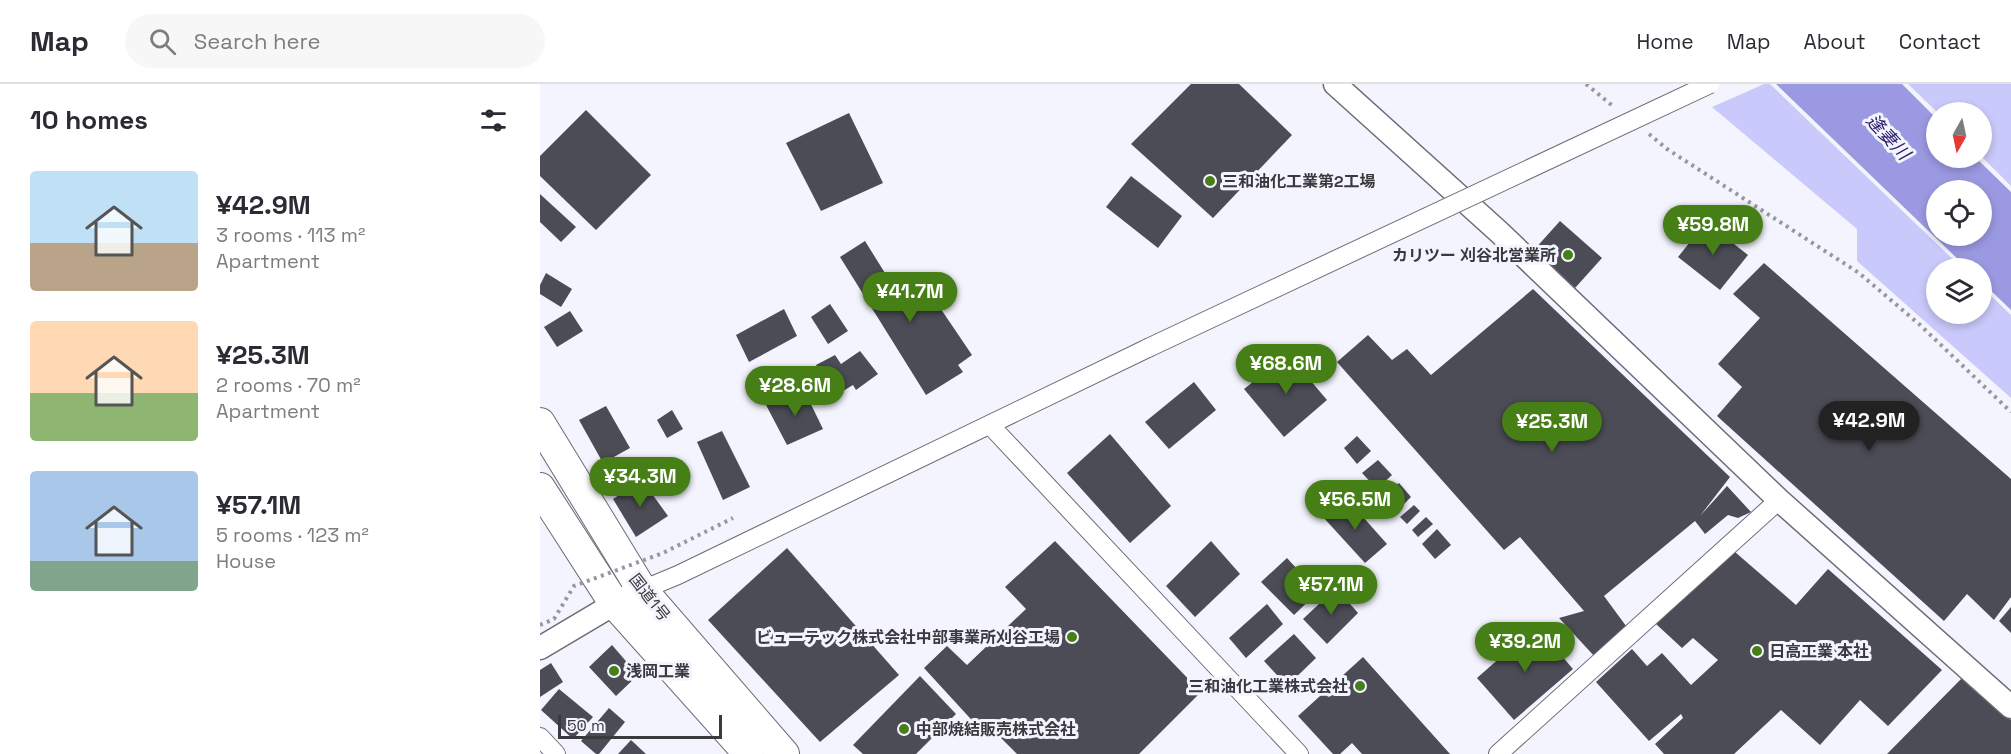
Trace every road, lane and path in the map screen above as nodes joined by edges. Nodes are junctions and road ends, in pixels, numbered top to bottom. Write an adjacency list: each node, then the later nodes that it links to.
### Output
1 (1335, 84): 10 (street)
2 (1586, 84): 4 (path)
3 (1710, 84): 8 (street, bridge)
4 (1618, 110)
5 (1642, 129): 6 (path)
6 (2011, 412)
7 (540, 423): 12 (highway, 国道1号)
8 (990, 425): 12 (street); 21 (street)
9 (540, 488): 13 (highway, 国道1号)
10 (1779, 500): 16 (street); 22 (street)
11 (733, 518): 14 (path, bridge)
12 (642, 590): 13 (street); 20 (highway, 国道1号)
13 (614, 603): 15 (street); 19 (highway, 国道1号)
14 (540, 625)
15 (540, 648)
16 (2011, 707)
17 (540, 737): 18 (street)
18 (556, 754)
19 (749, 754)
20 (784, 754)
21 (1299, 754)
22 (1498, 754)

